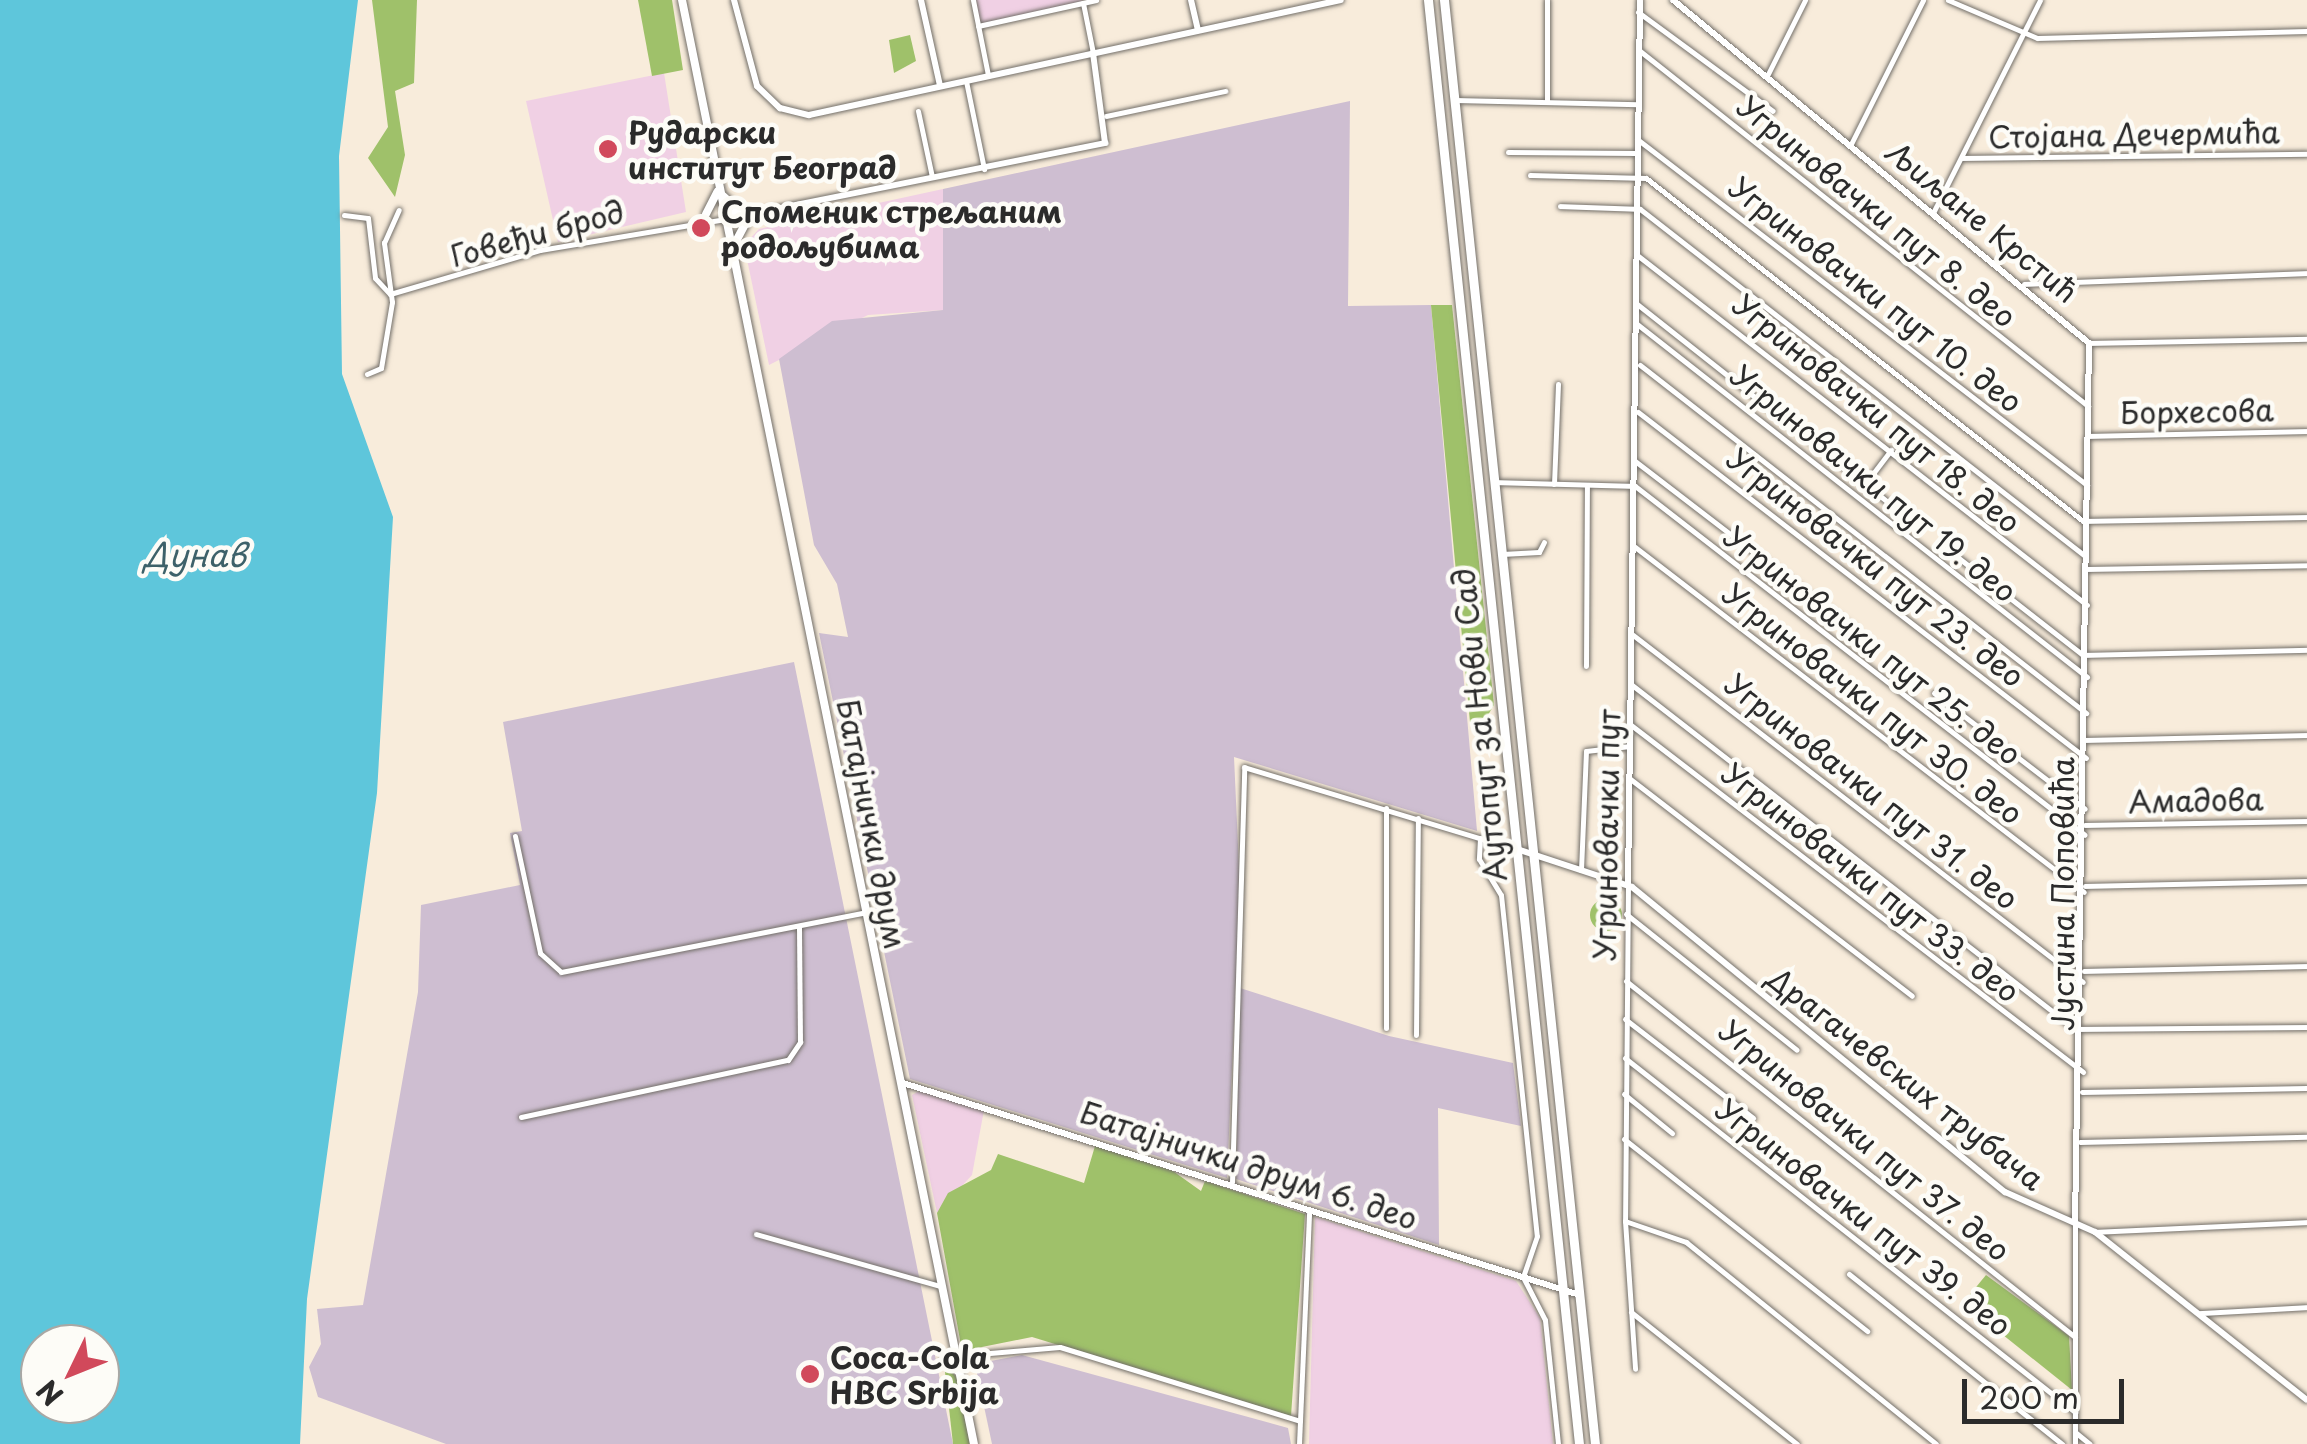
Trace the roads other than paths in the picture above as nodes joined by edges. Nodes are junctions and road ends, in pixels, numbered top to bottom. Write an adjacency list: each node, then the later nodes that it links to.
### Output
1 (682, 0): 47 (main road, Батајнички друм)
2 (734, 0): 29 (street)
3 (921, 0): 29 (street)
4 (973, 0): 20 (street)
5 (1096, 0): 17 (street)
6 (1191, 0): 21 (street)
7 (1342, 0): 18 (street)
8 (1428, 0): 115 (main road, Аутопут за Нови Сад)
9 (1444, 0): 31 (main road, Аутопут за Нови Сад)
10 (1547, 0): 32 (street)
11 (1640, 0): 19 (street, Угриновачки пут)
12 (1673, 0): 27 (street, Љиљане Крстић)
13 (1805, 0): 27 (street)
14 (1923, 0): 38 (street)
15 (1948, 0): 23 (street)
16 (2040, 0): 23 (street)
17 (1083, 1): 20 (street); 25 (street)
18 (1307, 4): 21 (street)
19 (1638, 12): 24 (street, Угриновачки пут); 35 (street)
20 (978, 26): 26 (street)
21 (1198, 30): 25 (street)
22 (2307, 31): 23 (street)
23 (2021, 36): 42 (street)
24 (1638, 50): 33 (street, Угриновачки пут); 69 (street, Угриновачки пут 8. део)
25 (1093, 53): 26 (street); 36 (street)
26 (988, 76): 28 (street)
27 (1768, 76): 38 (street, Љиљане Крстић)
28 (966, 80): 29 (street); 43 (street)
29 (940, 86)
30 (1225, 91): 36 (street)
31 (1455, 100): 32 (street); 75 (main road, Аутопут за Нови Сад)
32 (1547, 100): 33 (street)
33 (1638, 104): 37 (street, Угриновачки пут)
34 (918, 111): 46 (street)
35 (1773, 111)
36 (1106, 116): 43 (street)
37 (1637, 139): 40 (street, Угриновачки пут); 79 (street, Угриновачки пут 10. део)
38 (1851, 144): 51 (street, Љиљане Крстић)
39 (1508, 152): 40 (street)
40 (1636, 153): 45 (street, Угриновачки пут)
41 (2307, 154): 42 (street, Стојана Дечермића)
42 (1962, 158): 51 (street)
43 (984, 169): 46 (street)
44 (1530, 174): 45 (street)
45 (1636, 174): 49 (street, Угриновачки пут); 83 (street)
46 (933, 180): 55 (street)
47 (718, 188): 52 (main road); 54 (main road, Батајнички друм); 55 (main road)
48 (1560, 206): 49 (street)
49 (1638, 208): 58 (street, Угриновачки пут); 88 (street)
50 (399, 210): 61 (street)
51 (1934, 211): 60 (street, Љиљане Крстић)
52 (706, 214): 54 (street); 56 (street)
53 (344, 215): 61 (street)
54 (725, 216): 55 (street); 56 (street); 57 (main road, Батајнички друм)
55 (745, 216): 57 (main road)
56 (695, 219): 61 (street, Говеђи брод)
57 (733, 252): 121 (main road, Батајнички друм)
58 (1637, 255): 62 (street, Угриновачки пут); 73 (street, Угриновачки пут 18. део)
59 (2307, 273): 60 (street)
60 (2024, 284): 65 (street, Љиљане Крстић)
61 (390, 294): 67 (street)
62 (1634, 303): 63 (street, Угриновачки пут); 77 (street)
63 (1634, 322): 66 (street, Угриновачки пут); 97 (street, Угриновачки пут 19. део)
64 (2307, 339): 65 (street, Љиљане Крстић)
65 (2090, 344): 69 (street, Јустина Поповића)
66 (1640, 364): 70 (street, Угриновачки пут); 100 (street)
67 (367, 374)
68 (1558, 384): 76 (street)
69 (2088, 406): 72 (street, Јустина Поповића)
70 (1638, 412): 74 (street, Угриновачки пут); 105 (street, Угриновачки пут 23. део)
71 (2307, 431): 72 (street, Борхесова)
72 (2088, 436): 79 (street, Јустина Поповића)
73 (1891, 450): 77 (street); 91 (street, Угриновачки пут 18. део)
74 (1635, 461): 80 (street, Угриновачки пут); 92 (street)
75 (1494, 482): 76 (street); 87 (main road, Аутопут за Нови Сад)
76 (1554, 484): 78 (street)
77 (1865, 484): 81 (street)
78 (1587, 485): 80 (street); 96 (street)
79 (2087, 485): 83 (street, Јустина Поповића)
80 (1634, 486): 85 (street, Угриновачки пут); 112 (street, Угриновачки пут 25. део)
81 (1898, 510)
82 (2307, 517): 83 (street)
83 (2087, 523): 88 (street, Јустина Поповића)
84 (1544, 542): 87 (street)
85 (1635, 547): 93 (street, Угриновачки пут); 120 (street, Угриновачки пут 30. део)
86 (1951, 552): 95 (street)
87 (1502, 554): 116 (main road, Аутопут за Нови Сад)
88 (2088, 556): 90 (street, Јустина Поповића)
89 (2307, 565): 90 (street)
90 (2088, 570): 91 (street, Јустина Поповића)
91 (2088, 606): 95 (street, Јустина Поповића)
92 (1855, 630)
93 (1634, 636): 98 (street, Угриновачки пут); 127 (street, Угриновачки пут 31. део)
94 (2307, 650): 95 (street)
95 (2088, 656): 97 (street, Јустина Поповића)
96 (1586, 666)
97 (2087, 677): 100 (street, Јустина Поповића)
98 (1632, 684): 101 (street, Угриновачки пут); 132 (street)
99 (1934, 693): 108 (street)
100 (2086, 713): 103 (street, Јустина Поповића)
101 (1631, 725): 104 (street, Угриновачки пут); 136 (street, Угриновачки пут 33. део)
102 (2307, 735): 103 (street)
103 (2086, 740): 105 (street, Јустина Поповића)
104 (1630, 746): 106 (street, Угриновачки пут); 117 (street)
105 (2086, 758): 108 (street, Јустина Поповића)
106 (1629, 778): 119 (street, Угриновачки пут); 128 (street)
107 (1386, 808): 109 (street); 131 (street); 147 (street)
108 (2085, 808): 111 (street, Јустина Поповића)
109 (1418, 818): 114 (street); 133 (street)
110 (2307, 820): 111 (street, Амадова)
111 (2085, 825): 112 (street, Јустина Поповића)
112 (2085, 835): 120 (street, Јустина Поповића)
113 (515, 836): 123 (street)
114 (1480, 838): 115 (street); 155 (street)
115 (1517, 850): 116 (street); 157 (main road, Аутопут за Нови Сад)
116 (1534, 856): 117 (street); 158 (main road, Аутопут за Нови Сад)
117 (1581, 870): 119 (street)
118 (2307, 881): 120 (street)
119 (1628, 884): 122 (street, Угриновачки пут); 150 (street, Драгачевских трубача)
120 (2085, 889): 125 (street, Јустина Поповића)
121 (867, 912): 123 (street); 137 (main road, Батајнички друм)
122 (1626, 914): 126 (street, Угриновачки пут); 134 (street)
123 (799, 928): 141 (street)
124 (2307, 966): 125 (street)
125 (2084, 971): 127 (street, Јустина Поповића)
126 (1626, 981): 129 (street, Угриновачки пут); 163 (street, Угриновачки пут 37. део)
127 (2084, 982): 132 (street, Јустина Поповића)
128 (1912, 996)
129 (1625, 1018): 135 (street, Угриновачки пут); 142 (street)
130 (2307, 1027): 132 (street)
131 (1386, 1028)
132 (2084, 1032): 136 (street, Јустина Поповића)
133 (1416, 1035)
134 (1798, 1050)
135 (1625, 1058): 140 (street, Угриновачки пут); 167 (street, Угриновачки пут 39. део)
136 (2083, 1072): 139 (street, Јустина Поповића)
137 (903, 1083): 147 (street, Батајнички друм 6. део); 156 (main road, Батајнички друм)
138 (2307, 1088): 139 (street)
139 (2082, 1092): 146 (street, Јустина Поповића)
140 (1624, 1094): 143 (street); 145 (street, Угриновачки пут)
141 (521, 1117)
142 (1753, 1118)
143 (1672, 1133)
144 (2307, 1137): 146 (street)
145 (1624, 1139): 149 (street, Угриновачки пут); 162 (street)
146 (2080, 1142): 150 (street, Јустина Поповића)
147 (1232, 1182): 148 (street, Батајнички друм 6. део)
148 (1310, 1208): 155 (street, Батајнички друм 6. део); 168 (street)
149 (1625, 1221): 160 (street, Угриновачки пут); 176 (street)
150 (2075, 1222): 152 (street, Драгачевских трубача); 163 (street, Јустина Поповића)
151 (2307, 1222): 152 (street)
152 (2095, 1232): 161 (street, Драгачевских трубача)
153 (756, 1234): 156 (street)
154 (1849, 1274): 177 (street)
155 (1522, 1277): 157 (street, Батајнички друм 6. део); 172 (street)
156 (944, 1288): 164 (main road, Батајнички друм)
157 (1563, 1290): 158 (street, Батајнички друм 6. део); 173 (main road, Аутопут за Нови Сад)
158 (1580, 1295): 174 (main road, Аутопут за Нови Сад)
159 (2307, 1307): 161 (street)
160 (1632, 1312): 165 (street, Угриновачки пут); 175 (street)
161 (2200, 1313): 166 (street, Драгачевских трубача)
162 (1867, 1331)
163 (2075, 1336): 167 (street, Јустина Поповића)
164 (950, 1357): 168 (street); 170 (main road, Батајнички друм)
165 (1634, 1370)
166 (2307, 1400)
167 (2075, 1412): 169 (street, Јустина Поповића)
168 (1300, 1421): 171 (street)
169 (2076, 1432): 178 (street, Јустина Поповића); 179 (street)
170 (974, 1444)
171 (1300, 1444)
172 (1558, 1444)
173 (1579, 1444)
174 (1595, 1444)
175 (1798, 1444)
176 (1936, 1444)
177 (2062, 1444)
178 (2075, 1444)
179 (2090, 1444)

